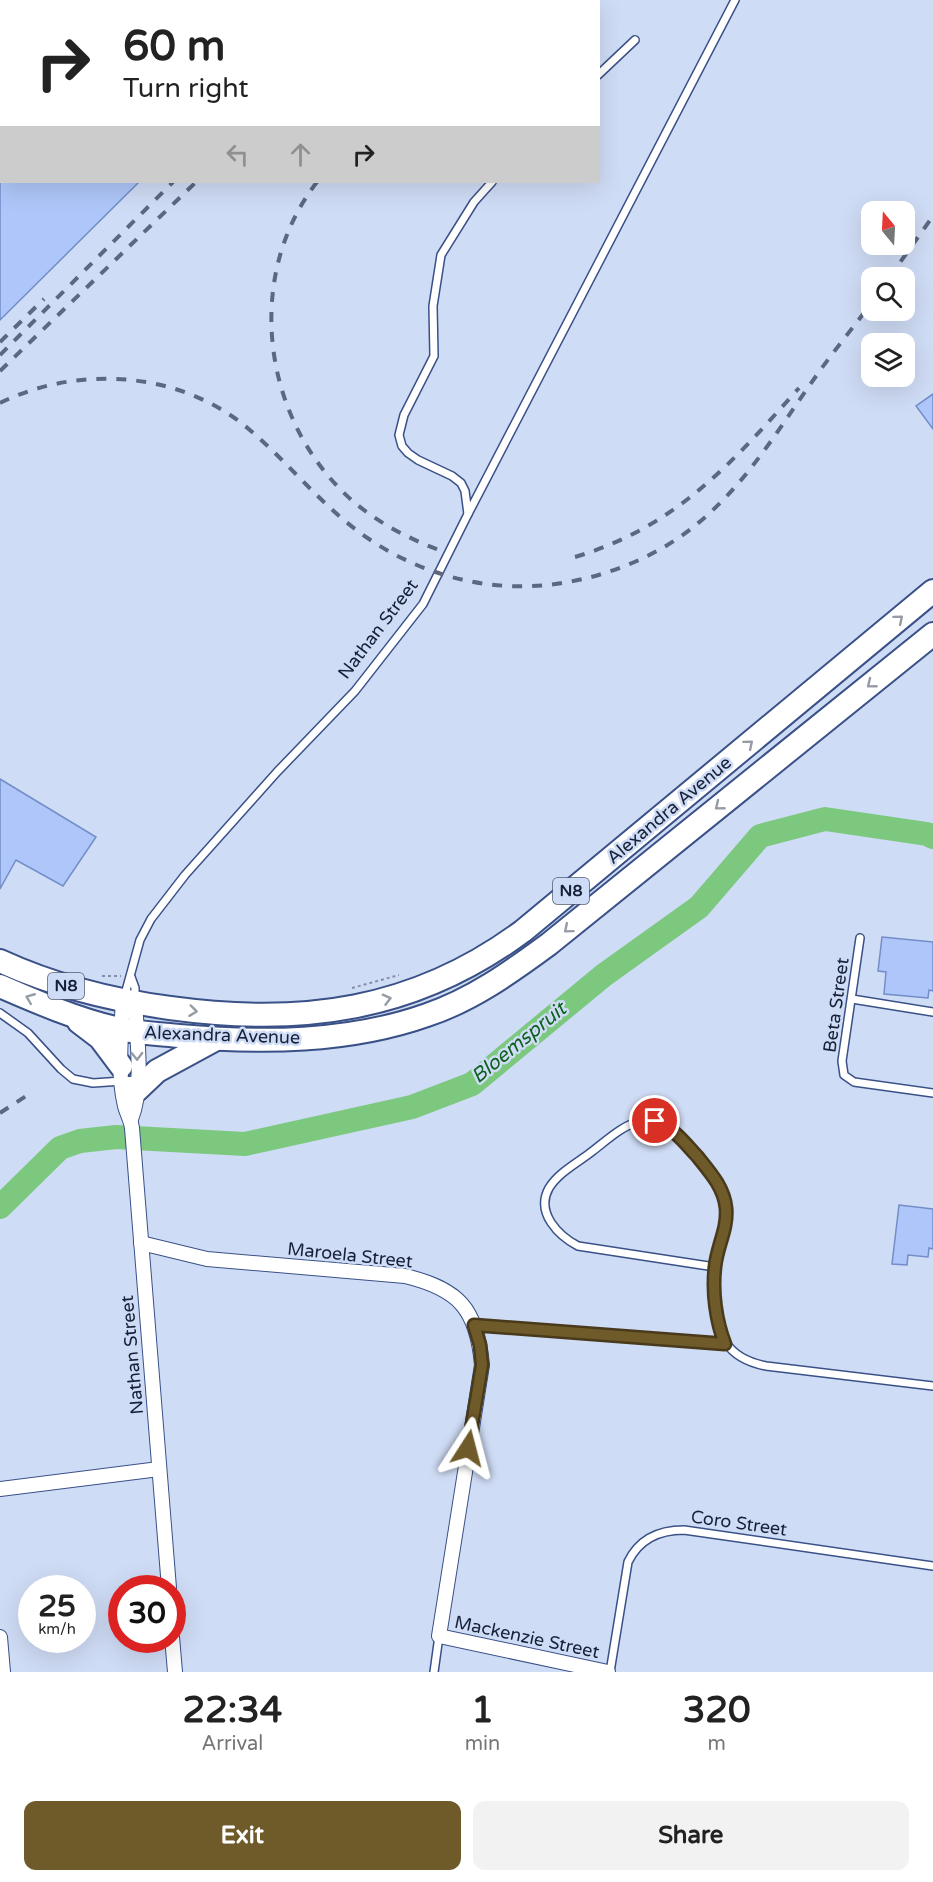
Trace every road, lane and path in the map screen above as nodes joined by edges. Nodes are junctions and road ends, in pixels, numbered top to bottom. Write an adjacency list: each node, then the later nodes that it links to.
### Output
1 (735, 0): 5 (lane, Nathan Street)
2 (635, 40): 3 (lane)
3 (600, 73)
4 (491, 183): 5 (lane)
5 (468, 514): 12 (lane, Nathan Street)
6 (933, 591): 16 (highway, Alexandra Avenue / N8, one-way to 6)
7 (933, 634): 21 (highway, Alexandra Avenue / N8, one-way to 21)
8 (860, 938): 15 (lane, Beta Street)
9 (0, 961): 16 (highway, Alexandra Avenue / N8)
10 (407, 973): 14 (path)
11 (99, 976): 12 (path)
12 (130, 977): 16 (lane, Nathan Street); 16 (lane, Nathan Street)
13 (0, 986): 17 (highway, Alexandra Avenue / N8, one-way to 13)
14 (345, 989)
15 (852, 999): 18 (lane); 23 (lane, Beta Street)
16 (129, 1002): 20 (street, Nathan Street)
17 (60, 1010): 20 (highway, Alexandra Avenue / N8); 22 (highway)
18 (933, 1012)
19 (0, 1013): 22 (lane)
20 (129, 1031): 21 (highway, Alexandra Avenue / N8); 22 (street, Nathan Street, one-way to 22); 22 (street, Nathan Street)
21 (216, 1039): 22 (highway)
22 (129, 1079): 24 (street, Nathan Street)
23 (933, 1093)
24 (141, 1243): 26 (street, Maroela Street); 29 (street, Nathan Street)
25 (715, 1267): 25 (lane); 27 (lane)
26 (474, 1325): 27 (lane); 33 (street, Maroela Street)
27 (725, 1344): 28 (lane)
28 (933, 1386)
29 (159, 1469): 30 (street); 32 (street, Nathan Street)
30 (0, 1490)
31 (933, 1566): 39 (lane, Coro Street)
32 (168, 1575)
33 (439, 1636): 38 (lane, Maroela Street); 39 (street, Mackenzie Street)
34 (0, 1637): 36 (street)
35 (173, 1653): 37 (street)
36 (3, 1672)
37 (175, 1672)
38 (434, 1672)
39 (609, 1672)

